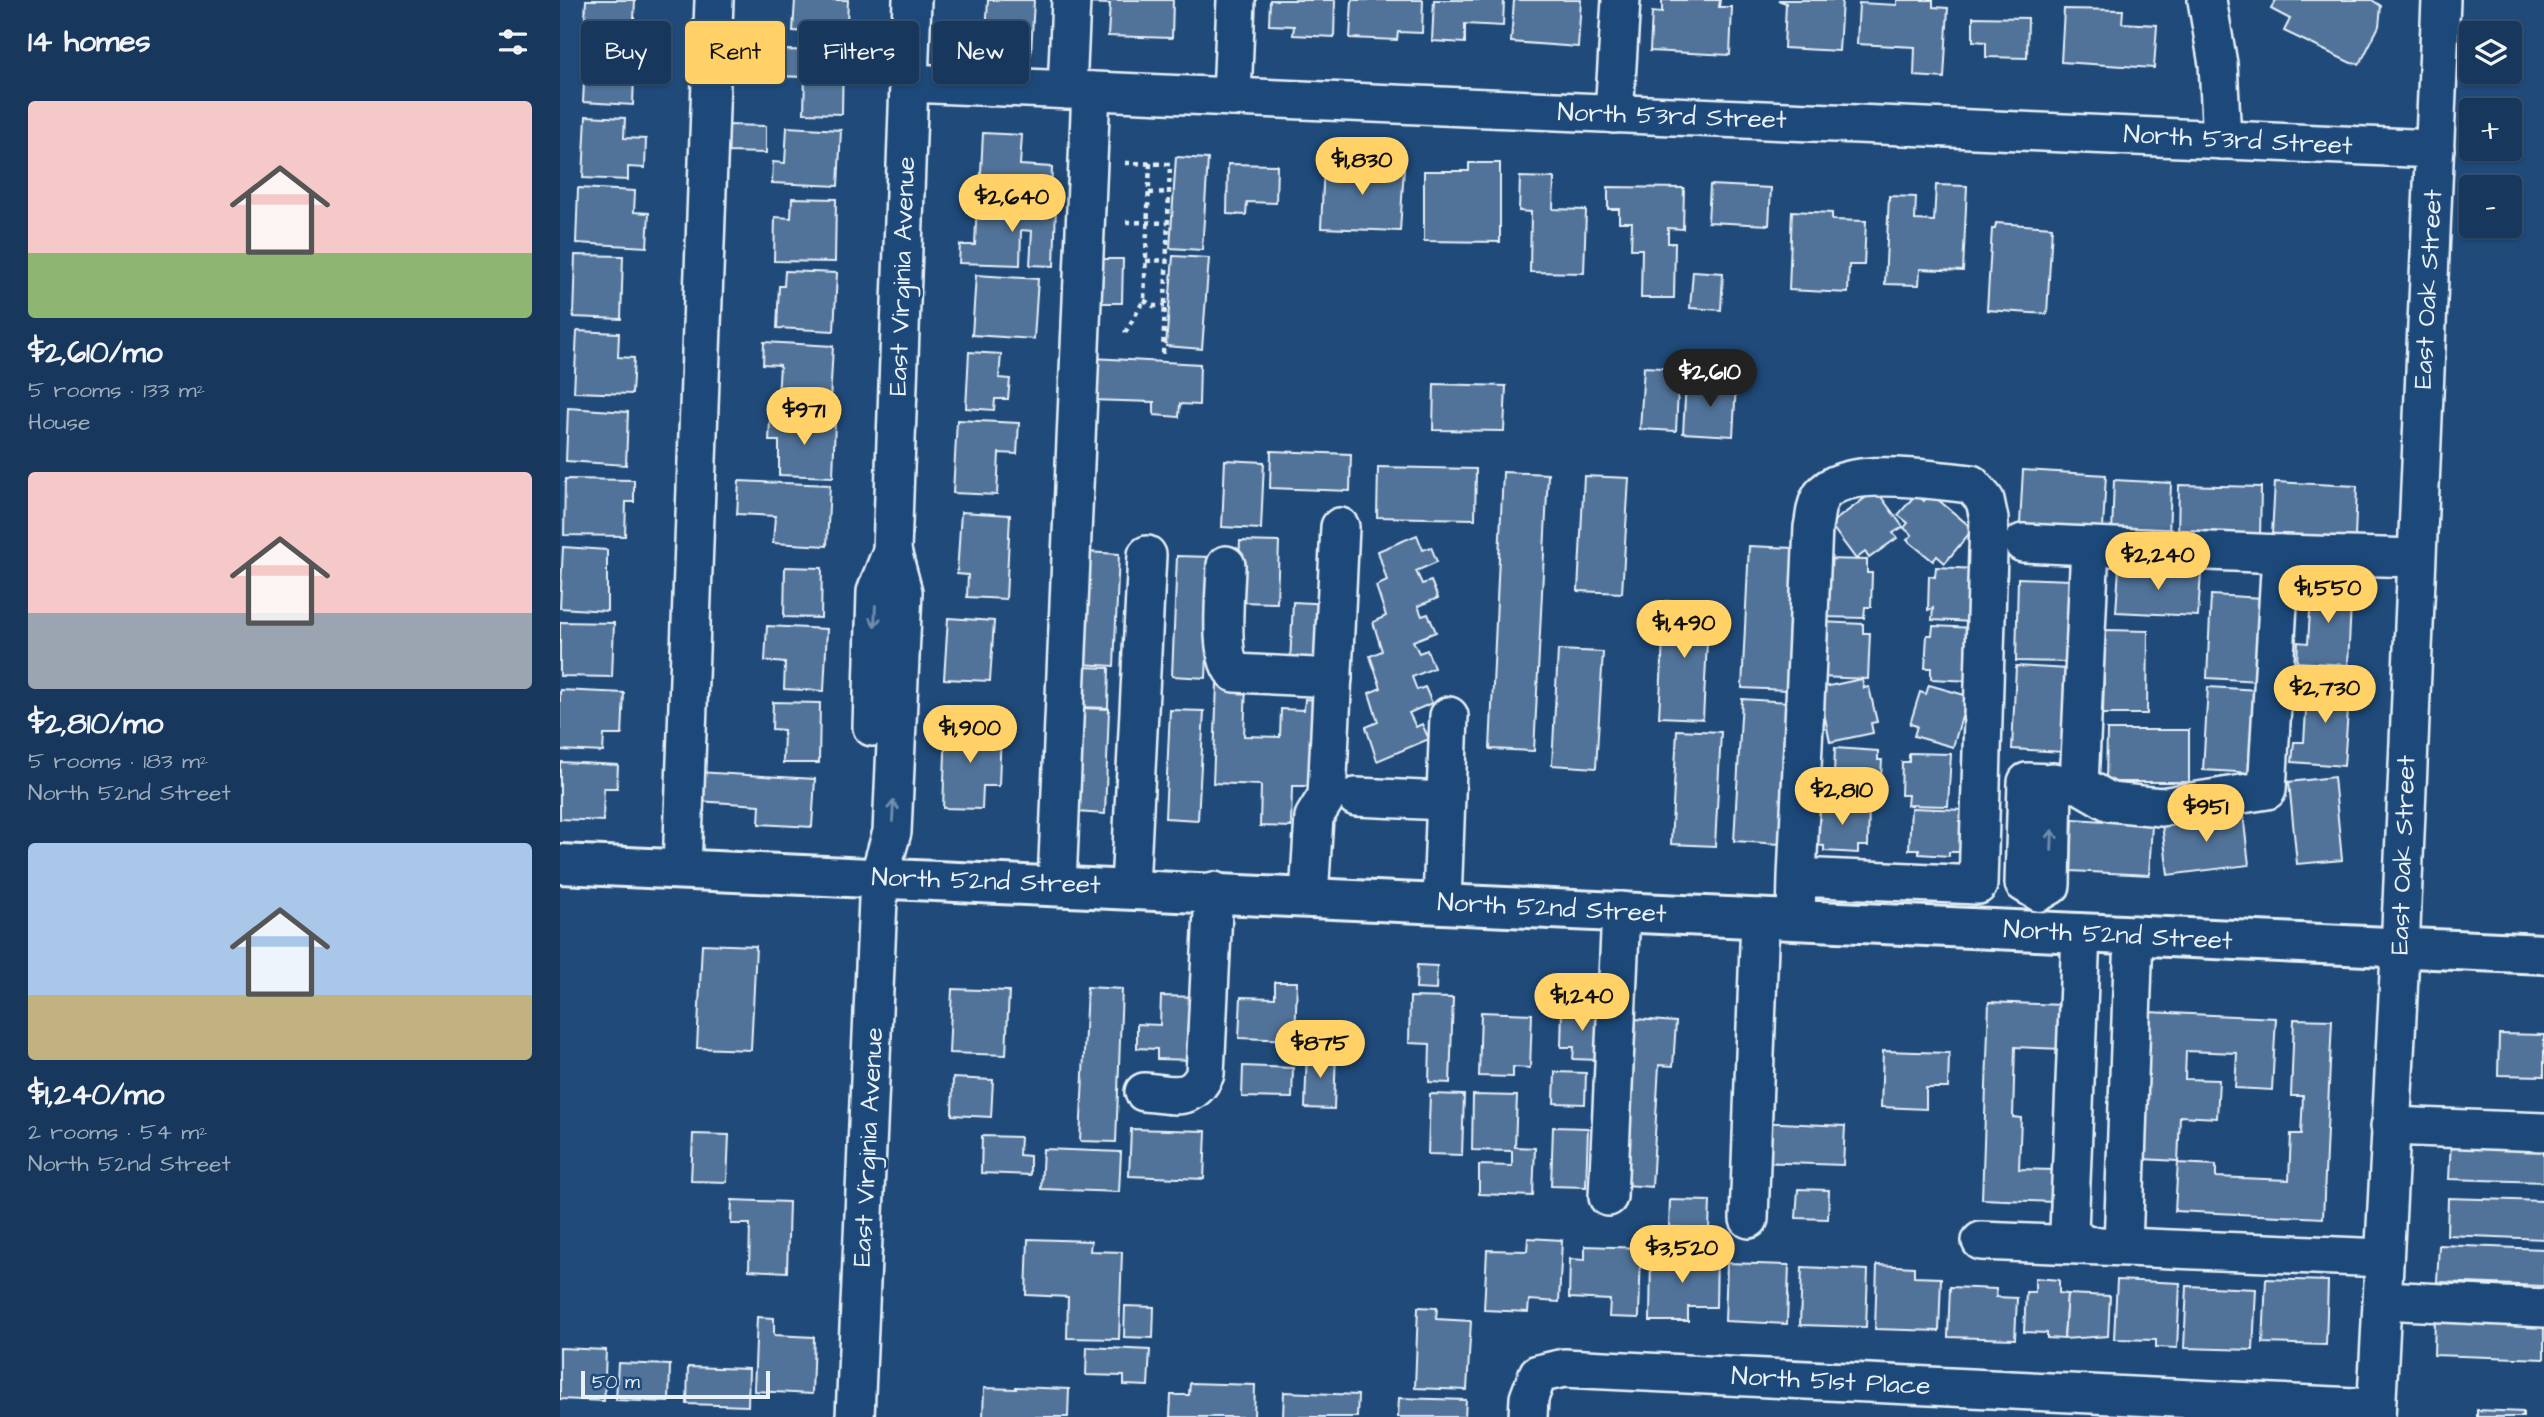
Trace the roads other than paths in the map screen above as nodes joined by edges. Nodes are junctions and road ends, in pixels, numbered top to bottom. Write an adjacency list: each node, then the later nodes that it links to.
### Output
1 (714, 0): 29 (street)
2 (912, 0): 8 (street, East Virginia Avenue)
3 (1071, 0): 11 (street)
4 (1236, 0): 12 (street)
5 (1621, 0): 13 (street)
6 (2207, 0): 14 (street)
7 (2441, 0): 15 (street, East Oak Street)
8 (911, 21)
9 (919, 83): 11 (street, North 53rd Street)
10 (909, 84): 30 (street, East Virginia Avenue)
11 (1079, 90): 12 (street, North 53rd Street); 32 (street)
12 (1232, 97): 13 (street, North 53rd Street)
13 (1614, 114): 14 (street, North 53rd Street)
14 (2222, 140): 15 (street, North 53rd Street)
15 (2435, 149): 21 (street, East Oak Street)
16 (1340, 527): 23 (street)
17 (2023, 543): 18 (street)
18 (2090, 546): 19 (street); 25 (street)
19 (2281, 554): 21 (street); 25 (street)
20 (1147, 555): 34 (street)
21 (2416, 558): 44 (street, East Oak Street)
22 (1226, 565): 23 (street)
23 (1333, 678): 36 (street)
24 (1449, 716): 27 (street)
25 (2053, 783): 41 (street)
26 (1356, 797): 27 (street)
27 (1445, 801): 37 (street)
28 (560, 864): 29 (main road, North 52nd Street)
29 (682, 868): 30 (main road, North 52nd Street)
30 (879, 877): 32 (main road, North 52nd Street); 58 (street, East Virginia Avenue)
31 (1797, 877): 33 (street); 33 (street); 39 (street)
32 (1056, 884): 34 (main road, North 52nd Street)
33 (1978, 885): 40 (street)
34 (1130, 887): 35 (main road, North 52nd Street)
35 (1214, 891): 36 (main road, North 52nd Street); 46 (street)
36 (1309, 896): 37 (main road, North 52nd Street)
37 (1442, 902): 38 (main road, North 52nd Street)
38 (1621, 911): 39 (main road, North 52nd Street); 49 (street)
39 (1778, 918): 40 (main road, North 52nd Street); 50 (street)
40 (1977, 928): 41 (main road, North 52nd Street)
41 (2037, 931): 42 (main road, North 52nd Street)
42 (2081, 933): 43 (main road, North 52nd Street); 52 (street)
43 (2134, 935): 44 (main road, North 52nd Street); 53 (street)
44 (2399, 947): 45 (main road, North 52nd Street); 47 (street, East Oak Street)
45 (2544, 954)
46 (1144, 1092)
47 (2390, 1126): 48 (street); 54 (street, East Oak Street)
48 (2544, 1132)
49 (1608, 1197)
50 (1749, 1219)
51 (1981, 1241): 52 (street)
52 (2083, 1245): 53 (street)
53 (2123, 1246): 54 (street)
54 (2385, 1258): 55 (street, East Oak Street)
55 (2382, 1300): 56 (street); 57 (street, East Oak Street)
56 (2544, 1308)
57 (2376, 1412): 59 (street, North 51st Place)
58 (855, 1417)
59 (1528, 1417)

